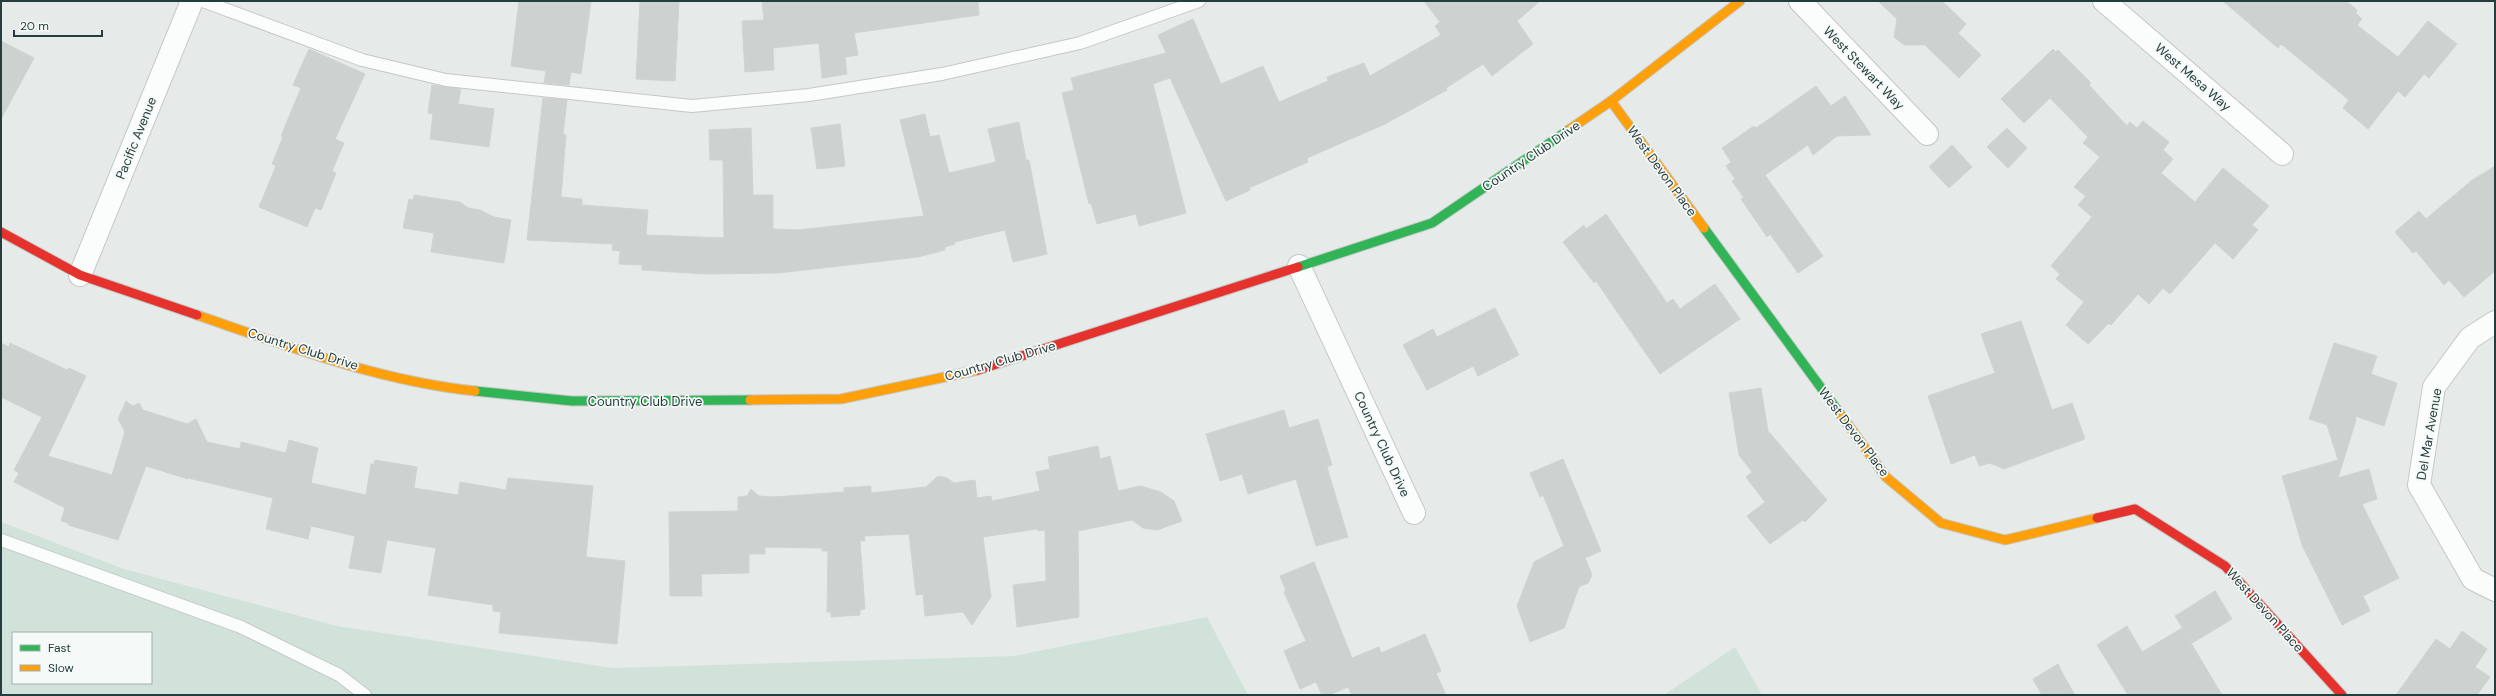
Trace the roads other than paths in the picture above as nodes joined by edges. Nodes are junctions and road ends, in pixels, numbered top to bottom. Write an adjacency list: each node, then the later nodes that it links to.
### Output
1 (192, 1): 12 (street, Pacific Avenue)
2 (203, 1): 3 (lane)
3 (1199, 1)
4 (1740, 1): 7 (street, Country Club Drive)
5 (1800, 1): 8 (street, West Stewart Way)
6 (2104, 1): 9 (street, West Mesa Way)
7 (1611, 101): 11 (street, Country Club Drive); 17 (street, West Devon Place)
8 (1927, 134)
9 (2282, 154)
10 (1, 232): 12 (street, Country Club Drive)
11 (1299, 266): 12 (street, Country Club Drive); 14 (street, Country Club Drive)
12 (80, 275)
13 (2495, 322): 16 (street, Del Mar Avenue)
14 (1414, 513)
15 (1, 540): 18 (lane)
16 (2495, 590)
17 (2338, 694)
18 (365, 695)

